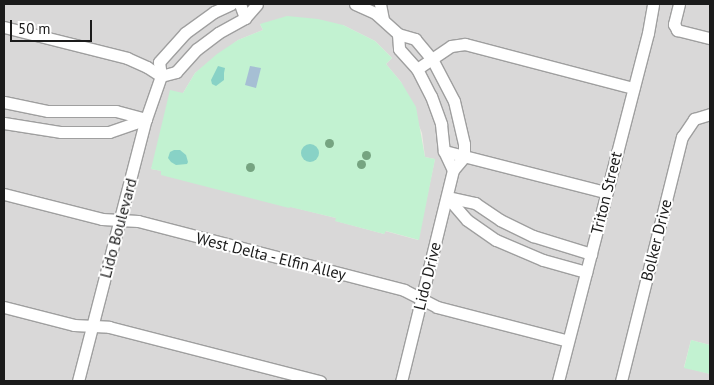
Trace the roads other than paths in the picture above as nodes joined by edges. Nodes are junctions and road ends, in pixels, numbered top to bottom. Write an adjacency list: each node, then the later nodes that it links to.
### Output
1 (231, 4): 15 (street, Lido Boulevard)
2 (240, 4): 8 (street)
3 (257, 4): 8 (street)
4 (355, 4): 9 (street)
5 (380, 4): 9 (street)
6 (653, 4): 16 (street, Triton Street)
7 (679, 4): 12 (street)
8 (245, 18): 15 (street)
9 (383, 19): 11 (street)
10 (4, 27): 15 (street)
11 (398, 34): 13 (street); 14 (street)
12 (710, 38)
13 (432, 59): 14 (street); 16 (street); 22 (street)
14 (417, 69): 21 (street)
15 (161, 76): 19 (street, Lido Boulevard)
16 (633, 88): 24 (street, Triton Street)
17 (4, 102): 19 (street)
18 (710, 114): 38 (street, Bolker Drive)
19 (146, 120): 20 (street); 27 (street, Lido Boulevard)
20 (4, 123)
21 (444, 151): 22 (street); 23 (street)
22 (464, 157): 23 (street, Lido Drive); 24 (street)
23 (453, 170): 26 (street, Lido Drive)
24 (605, 192): 28 (street, Triton Street)
25 (4, 194): 27 (street, West Delta - Elfin Alley)
26 (447, 197): 28 (street); 29 (street); 30 (street, Lido Drive)
27 (119, 221): 30 (street, West Delta - Elfin Alley); 32 (street, Lido Boulevard)
28 (591, 254): 29 (street, Triton Street)
29 (586, 272): 33 (street, Triton Street)
30 (421, 299): 33 (street, West Delta - Elfin Alley); 36 (street, Lido Drive)
31 (4, 307): 32 (street)
32 (92, 326): 34 (street, Lido Boulevard); 35 (street)
33 (568, 341): 37 (street, Triton Street)
34 (78, 381)
35 (320, 381)
36 (401, 381)
37 (558, 381)
38 (620, 381)

